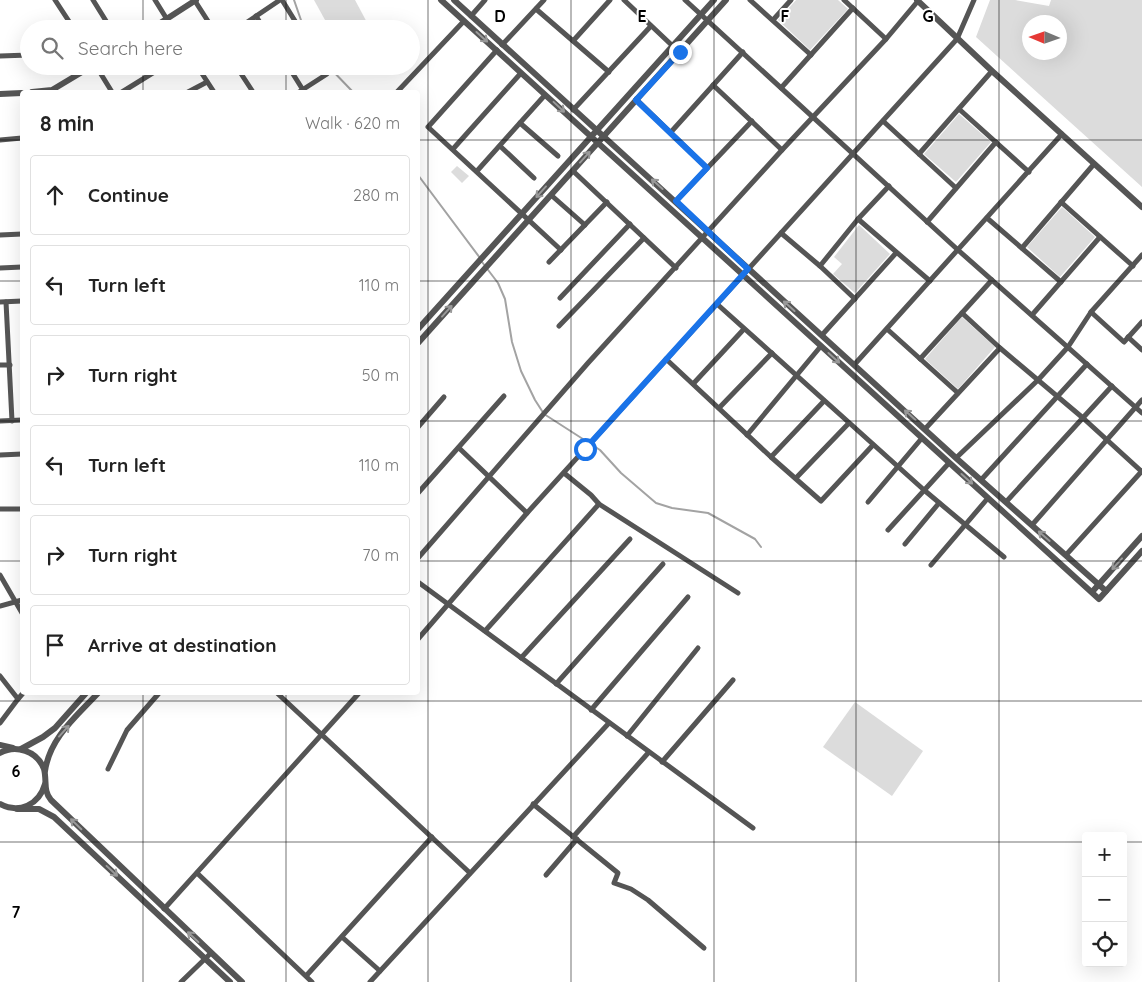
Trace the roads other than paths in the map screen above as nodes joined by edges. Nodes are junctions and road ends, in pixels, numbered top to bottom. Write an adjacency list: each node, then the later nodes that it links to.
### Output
1 (54, 0): 26 (street)
2 (93, 0): 27 (street)
3 (155, 0): 25 (street)
4 (195, 0): 25 (street); 28 (street)
5 (281, 0): 23 (street); 31 (street)
6 (440, 0): 33 (street)
7 (454, 0): 24 (street)
8 (485, 0): 24 (street)
9 (544, 0): 21 (street)
10 (610, 0): 38 (street)
11 (624, 0): 35 (street)
12 (686, 0): 22 (street)
13 (714, 0): 22 (street)
14 (726, 0): 34 (street)
15 (750, 0): 32 (street)
16 (791, 0): 32 (street)
17 (844, 0): 20 (street)
18 (974, 0): 37 (street)
19 (917, 1): 36 (street); 37 (street)
20 (853, 8): 36 (street); 45 (street)
21 (536, 9): 38 (street); 39 (street)
22 (701, 14): 34 (street); 40 (street)
23 (256, 16): 29 (street); 30 (street)
24 (471, 16): 39 (street)
25 (167, 19)
26 (68, 20)
27 (105, 20)
28 (207, 20)
29 (250, 20)
30 (258, 20)
31 (294, 20)
32 (772, 20): 45 (street)
33 (464, 21): 41 (street, one-way to 41); 47 (street)
34 (708, 21): 42 (street); 43 (street)
35 (651, 26): 40 (street); 49 (street)
36 (886, 39): 77 (street)
37 (958, 39): 48 (street); 78 (street)
38 (573, 40): 49 (street)
39 (502, 45): 76 (street)
40 (673, 46): 42 (street); 81 (street)
41 (497, 50): 50 (street); 91 (street)
42 (680, 52): 74 (street)
43 (742, 52): 60 (street); 61 (street)
44 (20, 55): 46 (street)
45 (811, 55): 61 (street)
46 (0, 56)
47 (420, 68)
48 (992, 71): 75 (street); 83 (street)
49 (609, 72): 76 (street)
50 (521, 73): 73 (street); 91 (street)
51 (79, 75): 62 (street)
52 (100, 75): 63 (street)
53 (149, 75): 64 (street)
54 (203, 75): 59 (street)
55 (242, 75): 67 (street)
56 (293, 75): 68 (street)
57 (325, 75): 69 (street)
58 (414, 75): 70 (street)
59 (207, 82): 65 (street); 66 (street)
60 (713, 85): 79 (street); 82 (street)
61 (781, 88): 77 (street)
62 (54, 90)
63 (111, 90)
64 (125, 90)
65 (192, 90)
66 (213, 90)
67 (252, 90)
68 (300, 90)
69 (303, 90)
70 (400, 90)
71 (20, 93): 72 (street)
72 (0, 94)
73 (545, 95): 80 (street); 85 (street, one-way to 85)
74 (636, 100): 82 (street); 84 (street)
75 (959, 109): 88 (street); 94 (street)
76 (573, 110): 81 (street)
77 (814, 118): 92 (street); 93 (street)
78 (883, 121): 93 (street); 94 (street)
79 (752, 122): 92 (street); 97 (street)
80 (520, 123): 90 (street); 95 (street)
81 (597, 130): 84 (street); 85 (street)
82 (671, 132): 97 (street)
83 (1062, 134): 96 (street); 100 (street)
84 (604, 136): 89 (street); 105 (street, one-way to 84)
85 (591, 137): 89 (street); 109 (street, one-way to 109)
86 (20, 138): 87 (street)
87 (0, 140)
88 (996, 142): 100 (street); 103 (street)
89 (598, 143): 99 (street, one-way to 89); 119 (street)
90 (500, 146): 98 (street); 101 (street)
91 (453, 148): 98 (street)
92 (782, 150): 119 (street)
93 (853, 154): 102 (street); 116 (street)
94 (918, 154): 103 (street)
95 (558, 156)
96 (1094, 164): 107 (street); 108 (street)
97 (707, 168): 105 (street)
98 (477, 171): 109 (street)
99 (573, 171): 104 (street); 106 (street)
100 (1029, 172): 110 (street)
101 (534, 178)
102 (888, 186): 111 (street); 113 (street)
103 (956, 188): 113 (street)
104 (552, 194): 112 (street); 115 (street)
105 (676, 201): 119 (street)
106 (607, 202): 114 (street); 115 (street)
107 (1061, 202): 120 (street); 122 (street)
108 (1142, 207)
109 (522, 214): 112 (street); 148 (street)
110 (987, 218): 122 (street); 124 (street)
111 (858, 219): 125 (street); 129 (street)
112 (529, 220): 123 (street); 155 (street, one-way to 112)
113 (927, 222): 124 (street)
114 (630, 224): 121 (street); 138 (street)
115 (585, 225): 123 (street)
116 (781, 233): 129 (street); 133 (street)
117 (20, 234): 118 (street)
118 (0, 235)
119 (705, 235): 132 (street); 133 (street); 134 (street)
120 (1100, 237): 130 (street); 137 (street)
121 (644, 238): 132 (street); 147 (street)
122 (1022, 248): 137 (street)
123 (561, 250): 127 (street)
124 (958, 250): 135 (street); 136 (street)
125 (896, 253): 136 (street); 139 (street)
126 (1142, 255): 130 (street)
127 (549, 262)
128 (20, 266): 131 (street)
129 (820, 266): 139 (street)
130 (1133, 266): 143 (street)
131 (0, 268)
132 (676, 268): 200 (street)
133 (748, 269): 134 (street); 153 (street, one-way to 133)
134 (744, 275): 142 (street); 156 (street)
135 (992, 280): 144 (street); 145 (street)
136 (930, 281): 150 (street)
137 (1061, 282): 145 (street)
138 (560, 298)
139 (855, 299): 153 (street)
140 (20, 301): 141 (street)
141 (3, 302): 152 (street)
142 (717, 304): 149 (street); 161 (street)
143 (1091, 312): 154 (street); 157 (street)
144 (962, 313): 158 (street); 162 (street)
145 (1032, 315): 157 (street)
146 (1142, 322): 154 (street)
147 (559, 326)
148 (420, 327)
149 (744, 328): 160 (street); 169 (street)
150 (887, 329): 162 (street); 165 (street)
151 (0, 334): 152 (street)
152 (7, 334): 164 (street)
153 (822, 335): 165 (street)
154 (1128, 337): 159 (street)
155 (420, 341)
156 (821, 346): 167 (street); 188 (street, one-way to 188)
157 (1068, 347): 163 (street); 168 (street)
158 (1000, 348): 168 (street); 171 (street)
159 (1142, 350)
160 (772, 353): 167 (street); 178 (street)
161 (666, 359): 169 (street); 199 (street)
162 (920, 359): 171 (street)
163 (1087, 364): 170 (street); 173 (street)
164 (10, 365): 166 (street); 183 (street)
165 (854, 365): 186 (street, one-way to 165)
166 (0, 366)
167 (797, 376): 175 (street); 187 (street)
168 (1038, 380): 173 (street); 195 (street)
169 (693, 384): 178 (street)
170 (1112, 386): 177 (street); 180 (street)
171 (958, 393): 186 (street)
172 (504, 396): 191 (street)
173 (1057, 396): 180 (street); 202 (street)
174 (444, 397): 185 (street)
175 (824, 400): 184 (street); 194 (street)
176 (1142, 400): 177 (street)
177 (1136, 407): 179 (street); 189 (street)
178 (719, 408): 187 (street)
179 (1142, 413)
180 (1083, 418): 189 (street); 207 (street)
181 (20, 420): 183 (street)
182 (0, 421): 183 (street)
183 (12, 421)
184 (849, 423): 190 (street); 201 (street)
185 (420, 424)
186 (925, 429): 195 (street)
187 (747, 435): 194 (street)
188 (922, 438): 196 (street); 197 (street)
189 (1107, 440): 198 (street); 214 (street)
190 (873, 445): 197 (street); 201 (street)
191 (459, 448): 200 (street); 204 (street)
192 (20, 454): 193 (street)
193 (0, 455)
194 (771, 457): 201 (street)
195 (956, 458): 202 (street)
196 (949, 463): 203 (street); 205 (street, one-way to 205)
197 (898, 467): 203 (street); 206 (street)
198 (1142, 471): 220 (street)
199 (564, 473): 209 (street); 212 (street)
200 (488, 476): 212 (street); 221 (street)
201 (796, 478)
202 (981, 480): 207 (street)
203 (924, 490): 208 (street); 215 (street)
204 (420, 491)
205 (988, 498): 213 (street); 229 (street)
206 (868, 502)
207 (1006, 502): 214 (street)
208 (939, 503): 213 (street); 218 (street)
209 (599, 504): 230 (street); 237 (street)
210 (0, 509): 211 (street)
211 (20, 509)
212 (528, 512): 234 (street)
213 (964, 524): 222 (street); 224 (street)
214 (1032, 525): 220 (street, one-way to 214)
215 (888, 530)
216 (1142, 536): 227 (street, one-way to 227)
217 (630, 539): 240 (street)
218 (906, 544)
219 (1142, 551): 228 (street)
220 (1066, 555): 227 (street)
221 (420, 556)
222 (1004, 557)
223 (662, 564): 243 (street)
224 (931, 565)
225 (0, 575): 233 (street)
226 (420, 584): 234 (street)
227 (1099, 584): 228 (street); 229 (street)
228 (1106, 591): 229 (street)
229 (1092, 592)
230 (738, 593)
231 (688, 597): 251 (street)
232 (20, 600): 233 (street)
233 (16, 601): 235 (street); 236 (street)
234 (447, 604): 237 (street); 238 (street)
235 (0, 606)
236 (20, 609)
237 (484, 632): 240 (street)
238 (420, 637)
239 (698, 648): 255 (street)
240 (521, 658): 243 (street)
241 (0, 676): 250 (street)
242 (733, 680): 260 (street)
243 (556, 684): 251 (street)
244 (21, 695): 250 (street)
245 (84, 695): 257 (street)
246 (96, 695): 262 (street, one-way to 246)
247 (157, 695): 261 (street)
248 (279, 695): 254 (street)
249 (357, 695): 254 (street)
250 (18, 699): 253 (street)
251 (591, 710): 252 (street)
252 (609, 723): 255 (street); 264 (street)
253 (0, 724)
254 (322, 735): 268 (street); 270 (street)
255 (626, 736): 258 (street)
256 (0, 745): 257 (street)
257 (17, 749): 259 (street); 262 (street)
258 (648, 752): 260 (street); 269 (street)
259 (0, 753)
260 (662, 762): 267 (street)
261 (108, 770)
262 (45, 778): 265 (street); 273 (street, one-way to 262)
263 (0, 804): 265 (street)
264 (534, 804): 269 (street); 271 (street)
265 (14, 808): 266 (street); 277 (street, one-way to 277)
266 (0, 812)
267 (753, 828)
268 (432, 837): 271 (street); 274 (street)
269 (575, 838): 272 (street); 275 (street)
270 (197, 873): 273 (street); 279 (street)
271 (470, 873): 278 (street)
272 (546, 875)
273 (164, 909): 276 (street, one-way to 273)
274 (342, 937): 278 (street); 279 (street)
275 (704, 948)
276 (211, 953): 277 (street); 282 (street)
277 (205, 959): 280 (street); 281 (street)
278 (380, 971): 284 (street)
279 (306, 976): 283 (street)
280 (181, 982)
281 (230, 982)
282 (242, 982)
283 (312, 982)
284 (370, 982)

